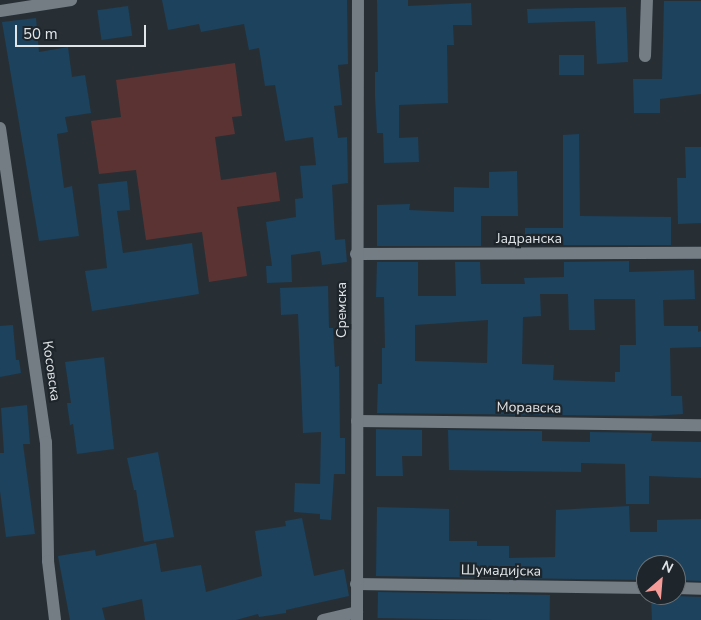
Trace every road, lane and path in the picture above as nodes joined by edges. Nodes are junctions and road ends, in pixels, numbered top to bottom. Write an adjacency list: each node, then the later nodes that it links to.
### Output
1 (71, 0): 4 (street)
2 (358, 0): 8 (street, Сремска)
3 (647, 0): 5 (street)
4 (0, 11)
5 (645, 56)
6 (0, 128): 16 (street, Косовска)
7 (701, 253): 8 (street, Јадранска)
8 (356, 254): 9 (street, Сремска)
9 (357, 421): 10 (street, Моравска); 11 (street, Сремска)
10 (701, 425)
11 (356, 584): 12 (street, Шумадијска); 15 (street, Сремска)
12 (636, 588)
13 (686, 588): 14 (street)
14 (701, 589)
15 (357, 616): 17 (street)
16 (55, 620)
17 (323, 620)

